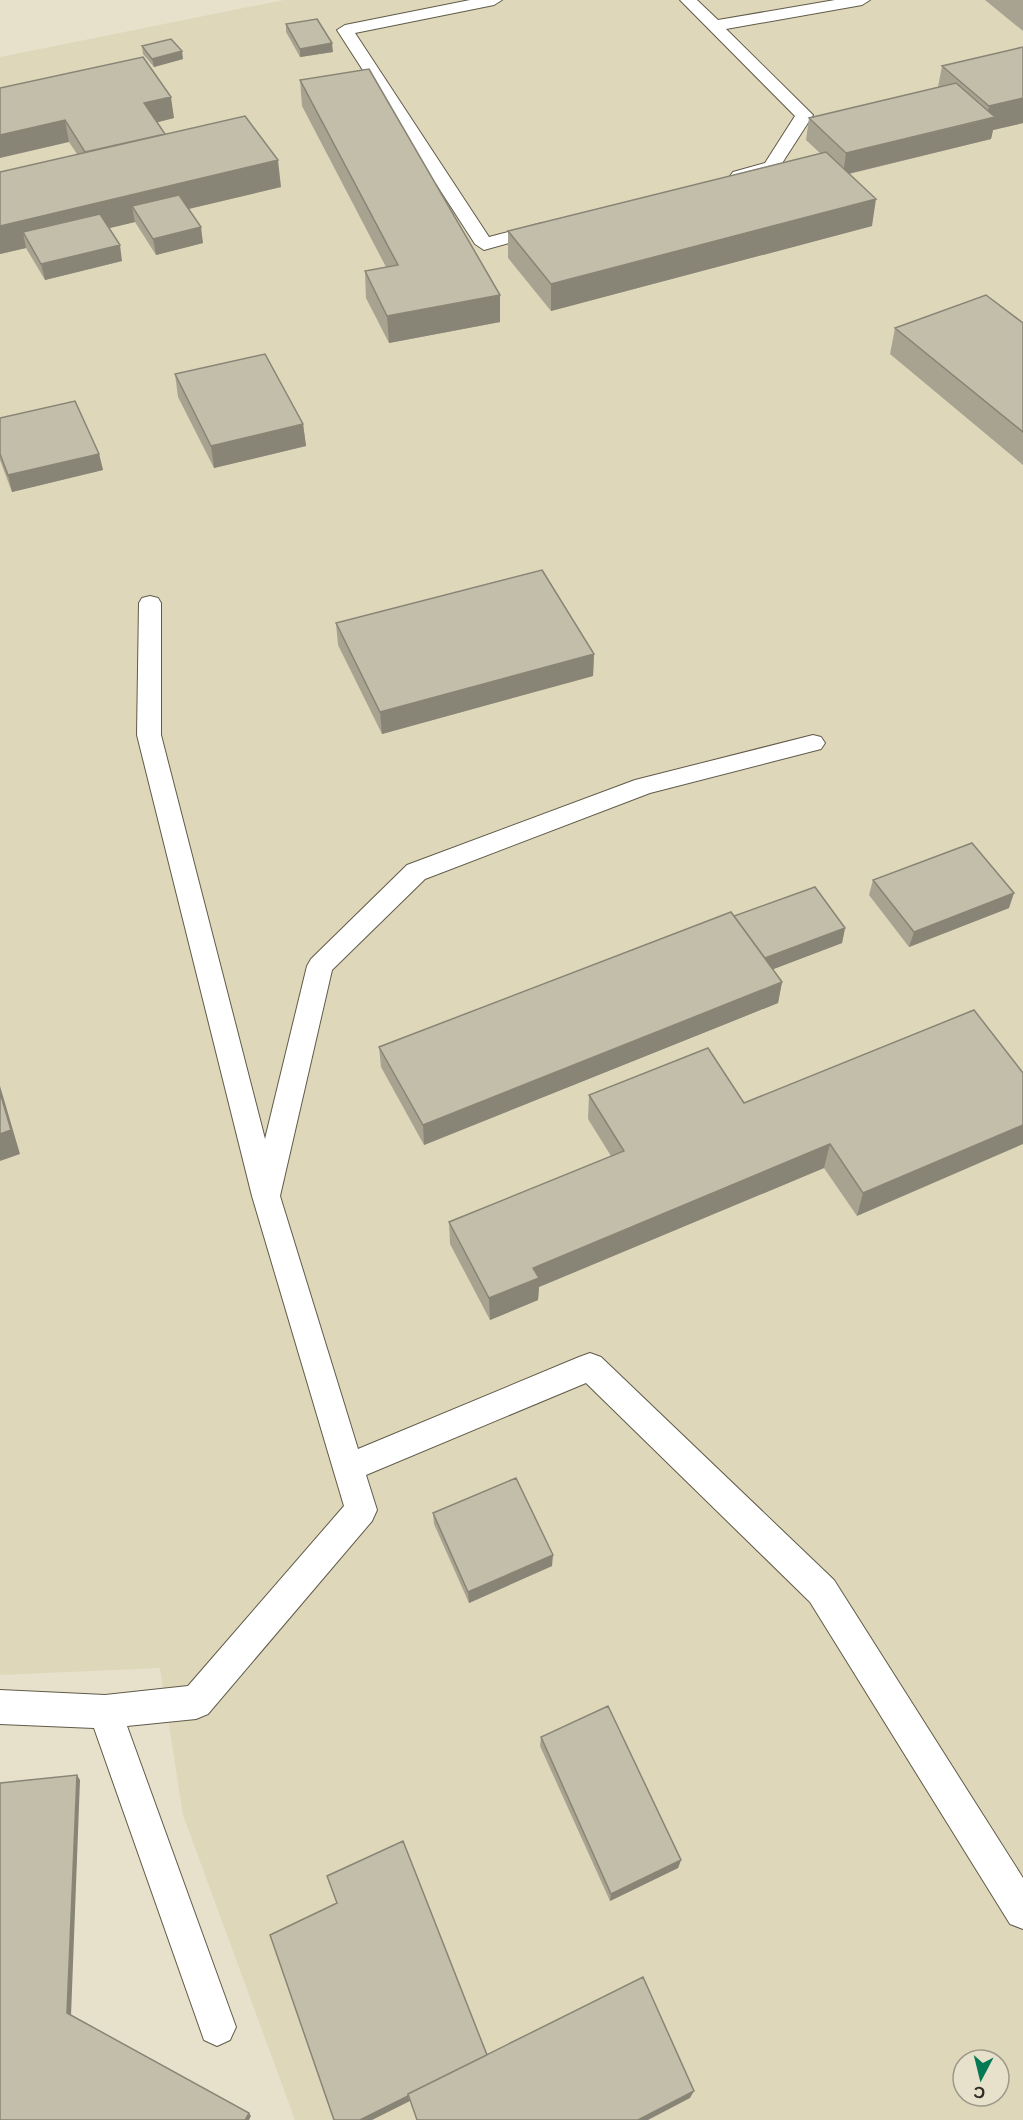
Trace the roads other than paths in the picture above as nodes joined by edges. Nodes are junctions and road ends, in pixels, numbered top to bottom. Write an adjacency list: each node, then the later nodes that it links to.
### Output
1 (494, 0): 6 (lane)
2 (688, 0): 4 (lane)
3 (862, 0): 4 (lane)
4 (714, 26): 5 (lane)
5 (725, 179)
6 (564, 222)
7 (150, 603): 9 (lane)
8 (813, 743): 9 (lane)
9 (266, 1196): 10 (lane)
10 (348, 1468): 12 (lane); 13 (lane)
11 (0, 1707): 12 (lane)
12 (105, 1712): 14 (lane)
13 (1023, 1911)
14 (217, 2027)

